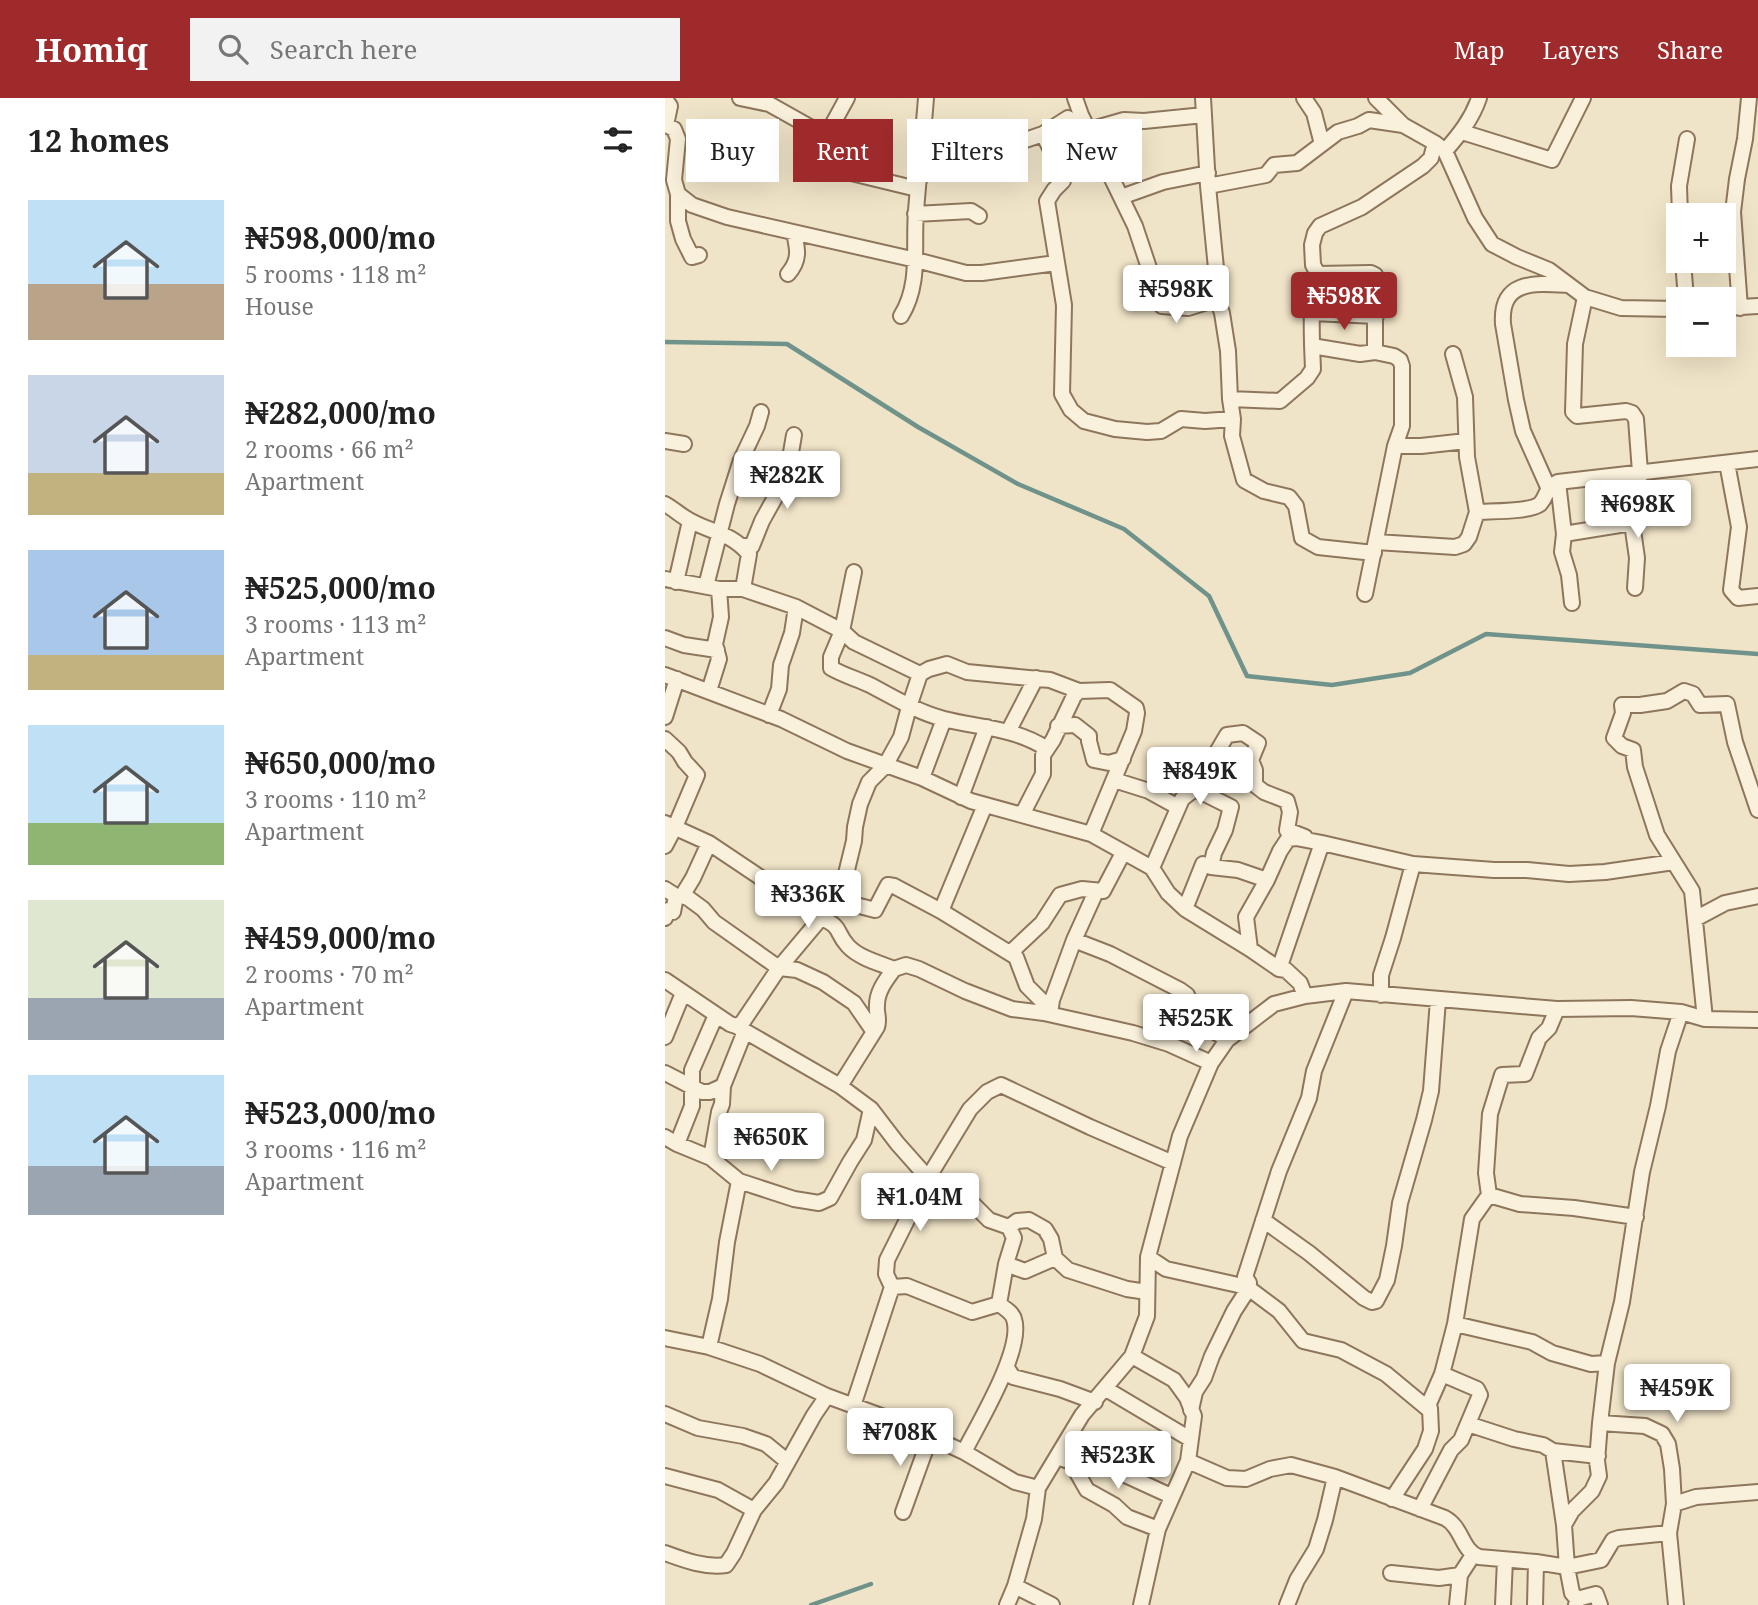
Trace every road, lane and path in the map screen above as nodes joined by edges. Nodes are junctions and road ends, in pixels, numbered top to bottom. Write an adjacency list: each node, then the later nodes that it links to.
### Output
1 (740, 98): 12 (street)
2 (847, 98): 16 (street)
3 (926, 98): 17 (street)
4 (1074, 98): 14 (street)
5 (1203, 98): 13 (street)
6 (1304, 98): 25 (street)
7 (1376, 98): 20 (street)
8 (1479, 98): 21 (street)
9 (1583, 98): 21 (street)
10 (1749, 98): 49 (street)
11 (665, 99): 33 (street)
12 (771, 101): 15 (street)
13 (1205, 115): 19 (street); 27 (street)
14 (1075, 117): 18 (street)
15 (799, 119)
16 (836, 119)
17 (924, 119)
18 (1071, 119)
19 (1142, 121)
20 (1403, 125): 25 (street); 26 (street)
21 (1462, 132): 26 (street)
22 (1042, 134): 23 (street)
23 (1028, 139)
24 (1687, 139): 35 (street)
25 (1322, 144): 27 (street)
26 (1440, 147): 43 (street); 44 (street)
27 (1208, 179): 34 (street); 46 (street)
28 (888, 182): 29 (street)
29 (918, 182)
30 (919, 182): 36 (street)
31 (1062, 182): 41 (street)
32 (1114, 182): 34 (street)
33 (678, 194): 38 (street); 39 (street)
34 (1121, 197): 46 (street)
35 (1680, 203)
36 (915, 214): 37 (street); 40 (street)
37 (979, 216)
38 (794, 233): 40 (street); 42 (street)
39 (699, 256)
40 (916, 260): 41 (street); 52 (street)
41 (1056, 263): 59 (street)
42 (787, 274)
43 (1318, 274): 51 (street); 53 (street)
44 (1569, 285): 45 (street); 68 (street)
45 (1585, 297): 50 (street); 67 (street)
46 (1217, 299): 57 (street)
47 (1758, 306): 49 (street)
48 (1736, 308): 49 (street)
49 (1740, 308)
50 (1666, 309)
51 (1313, 313): 53 (street); 54 (street)
52 (901, 316)
53 (1376, 316): 55 (street)
54 (1312, 346): 55 (street); 57 (street)
55 (1375, 352): 64 (street)
56 (1453, 354): 62 (street)
57 (1230, 399): 59 (street)
58 (761, 412): 73 (street)
59 (1233, 419): 76 (street)
60 (794, 436): 75 (street)
61 (665, 441): 63 (street)
62 (1466, 441): 64 (street); 70 (street)
63 (684, 444)
64 (1395, 446): 76 (street)
65 (1758, 459): 66 (street)
66 (1727, 463): 67 (street); 83 (street)
67 (1640, 472): 68 (street); 72 (street)
68 (1553, 485): 70 (street); 74 (street)
69 (665, 504): 71 (street)
70 (1477, 512): 76 (street)
71 (690, 521): 73 (street); 78 (street)
72 (1632, 523): 74 (street); 80 (street)
73 (720, 532): 75 (street); 79 (street)
74 (1564, 534): 84 (street)
75 (741, 545): 81 (street)
76 (1375, 548): 82 (street)
77 (854, 572): 86 (street)
78 (671, 580): 79 (street)
79 (713, 587): 81 (street); 88 (street)
80 (1635, 588)
81 (743, 589): 85 (street)
82 (1365, 594)
83 (1758, 596)
84 (1572, 603)
85 (796, 607): 86 (street); 95 (street)
86 (842, 631): 89 (street); 94 (street)
87 (665, 638): 88 (street)
88 (717, 650): 92 (street)
89 (920, 674): 91 (street); 94 (street)
90 (671, 677): 92 (street); 96 (street)
91 (1036, 678): 93 (street); 100 (street)
92 (709, 691): 95 (street)
93 (1079, 691): 98 (street); 103 (street)
94 (909, 707): 97 (street); 104 (street)
95 (769, 715): 104 (street)
96 (665, 717)
97 (944, 719): 99 (street); 105 (street)
98 (1058, 726): 102 (street); 103 (street)
99 (987, 727): 100 (street); 108 (street)
100 (1007, 732): 102 (street)
101 (665, 739): 113 (street)
102 (1047, 749): 112 (street)
103 (1123, 759): 106 (street)
104 (885, 765): 105 (street); 127 (street)
105 (922, 778): 108 (street)
106 (1114, 780): 110 (street); 114 (street)
107 (1196, 788): 110 (street); 115 (street); 121 (street)
108 (961, 797): 109 (street)
109 (985, 805): 112 (street); 129 (street)
110 (1178, 807): 122 (street)
111 (1758, 810): 119 (street)
112 (1022, 815): 114 (street)
113 (670, 825): 116 (street); 117 (street)
114 (1091, 834): 118 (street)
115 (1322, 843): 120 (street); 123 (street); 138 (street)
116 (709, 844): 125 (street); 131 (street)
117 (665, 846)
118 (1123, 853): 122 (street); 124 (street)
119 (1674, 862): 120 (street); 132 (street)
120 (1413, 864): 142 (street)
121 (1211, 867): 123 (street); 128 (street)
122 (1152, 868): 128 (street)
123 (1267, 880): 134 (street)
124 (1091, 890): 133 (street); 135 (street)
125 (674, 894): 130 (street); 136 (street)
126 (1758, 896): 132 (street)
127 (834, 899): 129 (street); 131 (street)
128 (1185, 909): 134 (street)
129 (941, 911): 135 (street)
130 (666, 912)
131 (821, 918): 136 (street); 137 (street)
132 (1695, 919): 149 (street)
133 (1074, 940): 147 (street); 154 (street)
134 (1250, 949): 138 (street)
135 (1010, 953): 147 (street)
136 (779, 968): 151 (street); 152 (street)
137 (894, 969): 147 (street); 152 (street)
138 (1279, 969): 143 (street)
139 (665, 980): 141 (street)
140 (1346, 991): 142 (street); 143 (street); 168 (street)
141 (683, 993): 148 (street); 153 (street)
142 (1381, 995): 144 (street)
143 (1304, 996): 154 (street)
144 (1438, 1000): 145 (street); 168 (street)
145 (1557, 1009): 146 (street); 166 (street)
146 (1681, 1012): 149 (street); 167 (street)
147 (1047, 1013): 155 (street)
148 (716, 1015): 151 (street); 157 (street)
149 (1705, 1019): 150 (street)
150 (1758, 1020)
151 (741, 1029): 158 (street); 159 (street)
152 (874, 1032): 159 (street)
153 (665, 1037)
154 (1227, 1040): 155 (street)
155 (1211, 1063): 163 (street)
156 (665, 1073): 157 (street)
157 (691, 1085): 158 (street); 161 (street)
158 (723, 1086): 162 (street)
159 (840, 1086): 160 (street)
160 (871, 1109): 164 (street); 165 (street)
161 (671, 1141): 162 (street)
162 (711, 1158): 165 (street)
163 (1173, 1163): 164 (street); 170 (street)
164 (928, 1178): 169 (street); 173 (street)
165 (739, 1181): 179 (street)
166 (1489, 1195): 167 (street); 177 (street)
167 (1636, 1217): 181 (street)
168 (1263, 1220): 174 (street)
169 (1009, 1227): 171 (street); 172 (street)
170 (1148, 1257): 174 (street); 175 (street)
171 (1055, 1258): 172 (street); 175 (street)
172 (1006, 1264): 176 (street)
173 (892, 1287): 176 (street); 187 (street)
174 (1247, 1287): 188 (street); 189 (street)
175 (1147, 1292): 180 (street)
176 (999, 1304): 182 (street)
177 (1455, 1324): 181 (street); 183 (street)
178 (665, 1338): 179 (street)
179 (709, 1348): 185 (street)
180 (1132, 1356): 184 (street); 189 (street)
181 (1608, 1363): 191 (street)
182 (1007, 1368): 186 (street); 196 (street)
183 (1442, 1374): 188 (street); 192 (street)
184 (1106, 1389): 186 (street); 194 (street)
185 (827, 1396): 187 (street); 200 (street)
186 (1095, 1402): 198 (street)
187 (853, 1406): 193 (street)
188 (1427, 1408): 206 (street)
189 (1191, 1410): 194 (street)
190 (665, 1414): 200 (street)
191 (1599, 1423): 197 (street); 207 (street)
192 (1468, 1424): 195 (street); 208 (street)
193 (930, 1437): 196 (street); 210 (street)
194 (1190, 1439): 199 (street)
195 (1553, 1451): 197 (street); 211 (street)
196 (964, 1452): 203 (street)
197 (1598, 1456): 211 (street)
198 (1065, 1460): 203 (street); 205 (street); 212 (street)
199 (1188, 1461): 202 (street); 205 (street)
200 (788, 1462): 209 (street)
201 (665, 1476): 209 (street)
202 (1335, 1477): 206 (street); 226 (street)
203 (1038, 1488): 221 (street)
204 (1758, 1492): 207 (street)
205 (1171, 1496): 212 (street)
206 (1392, 1499): 208 (street)
207 (1674, 1504): 213 (street)
208 (1420, 1509): 215 (street)
209 (754, 1510): 214 (street)
210 (903, 1512)
211 (1565, 1525): 218 (street)
212 (1158, 1529): 223 (street)
213 (1669, 1533): 218 (street); 231 (street)
214 (665, 1553)
215 (1472, 1555): 216 (street); 220 (street)
216 (1505, 1560): 217 (street); 228 (street)
217 (1536, 1562): 218 (street); 229 (street)
218 (1567, 1567): 222 (street)
219 (1391, 1573): 220 (street)
220 (1460, 1575): 227 (street)
221 (1015, 1586): 224 (street); 225 (street)
222 (1576, 1602): 230 (street)
223 (1145, 1604)
224 (1007, 1605)
225 (1052, 1605)
226 (1287, 1605)
227 (1457, 1605)
228 (1503, 1605)
229 (1535, 1605)
230 (1600, 1605)
231 (1676, 1605)

